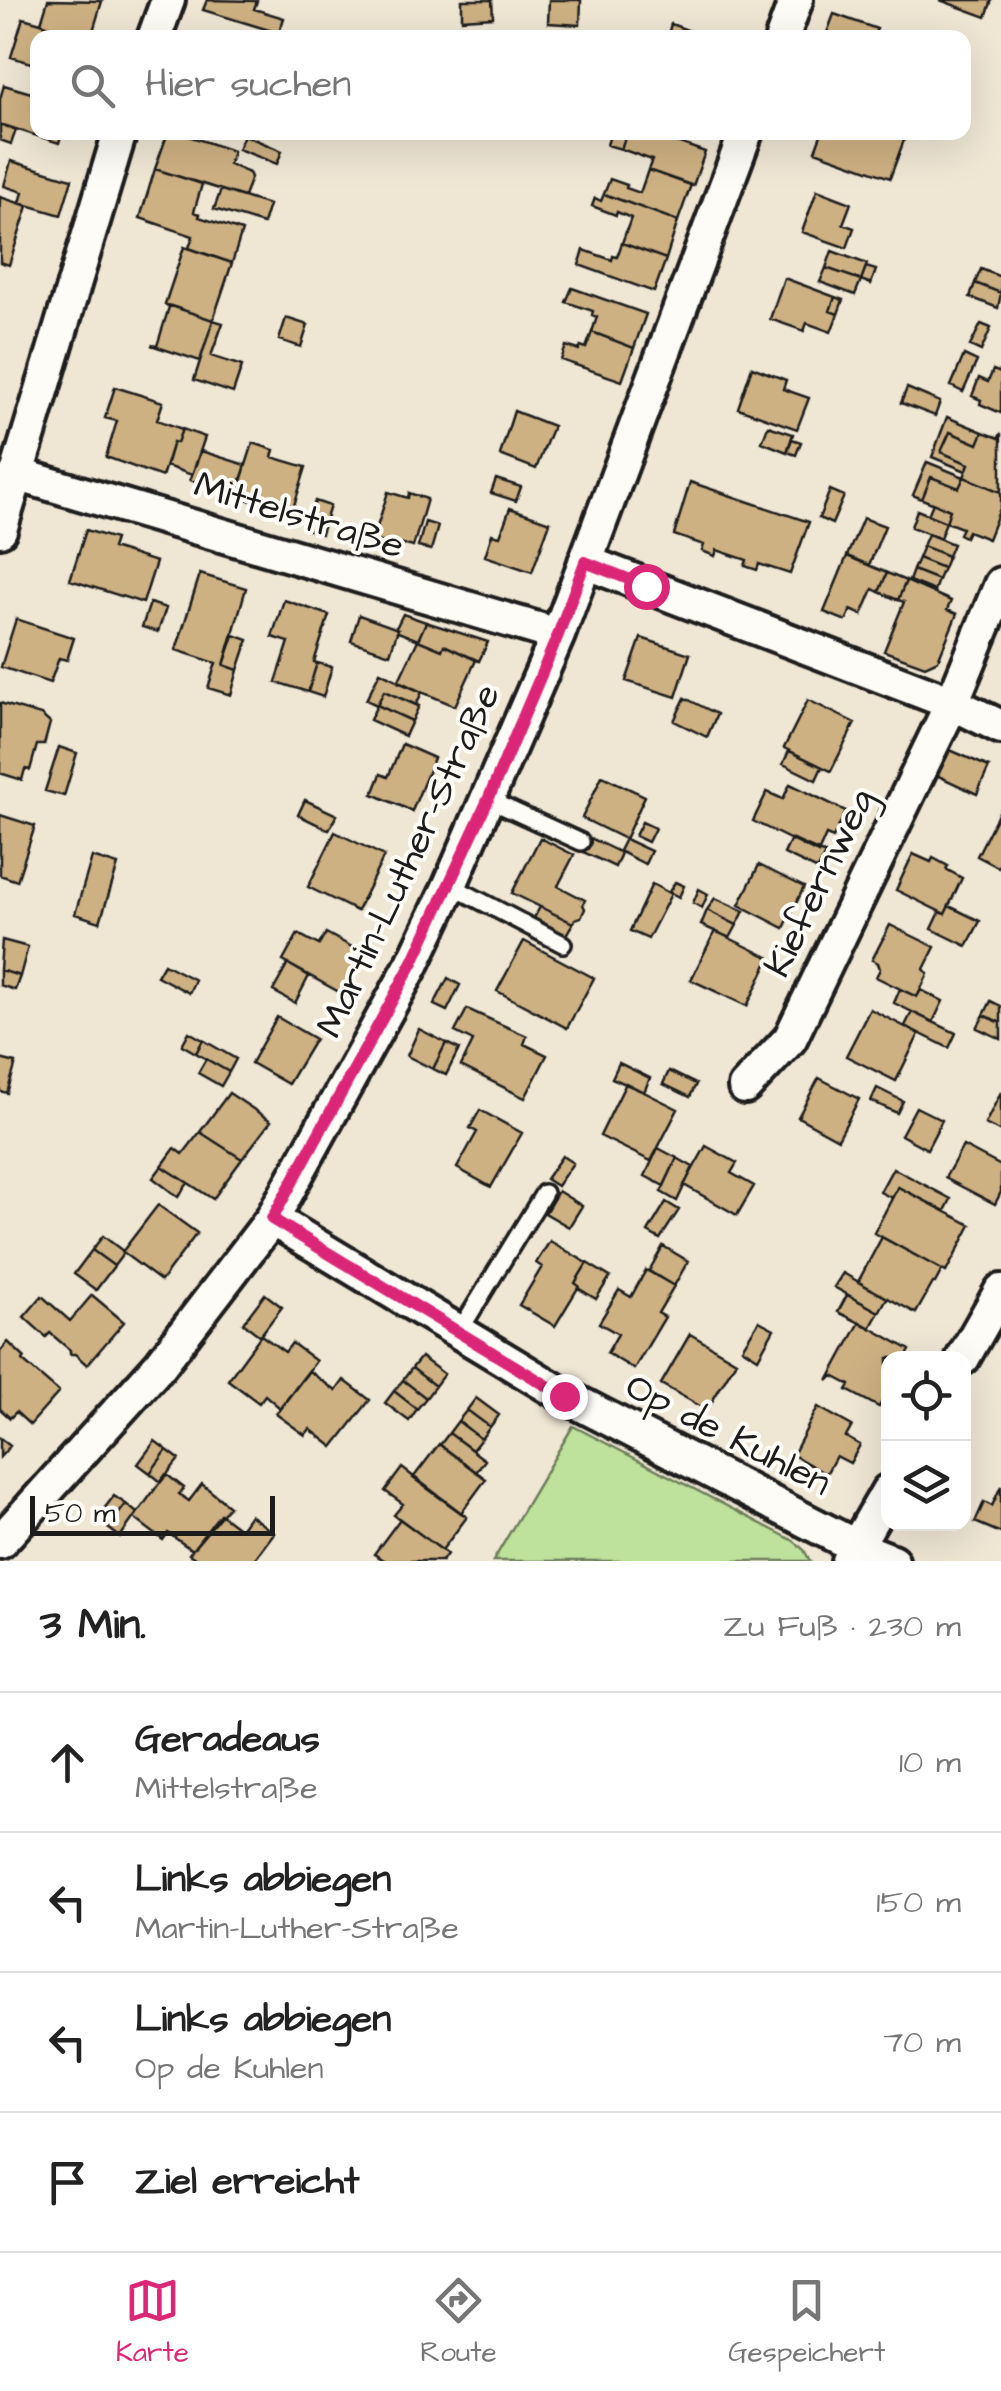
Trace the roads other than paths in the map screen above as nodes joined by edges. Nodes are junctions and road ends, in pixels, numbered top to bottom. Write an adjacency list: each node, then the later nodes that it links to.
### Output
1 (168, 0): 3 (street)
2 (796, 0): 4 (street)
3 (157, 30)
4 (785, 30)
5 (118, 140): 7 (street)
6 (743, 140): 9 (street, Martin-Luther-Straße)
7 (16, 474): 8 (street); 11 (street, Mittelstraße)
8 (0, 530)
9 (585, 562): 11 (street, Martin-Luther-Straße); 12 (street)
10 (1001, 584): 12 (street, Kiefernweg)
11 (558, 635): 14 (street, Martin-Luther-Straße)
12 (952, 703): 13 (street); 18 (street, Kiefernweg)
13 (1001, 727)
14 (488, 800): 15 (lane); 16 (street, Martin-Luther-Straße)
15 (580, 842)
16 (450, 885): 17 (lane); 20 (street, Martin-Luther-Straße)
17 (562, 944)
18 (744, 1087)
19 (544, 1193): 22 (lane)
20 (272, 1219): 22 (street, Op de Kuhlen); 25 (street, Martin-Luther-Straße)
21 (1001, 1291): 23 (street)
22 (459, 1332): 26 (street, Op de Kuhlen)
23 (967, 1351)
24 (881, 1504): 26 (street)
25 (0, 1542)
26 (853, 1554): 27 (street, Op de Kuhlen)
27 (892, 1561)

